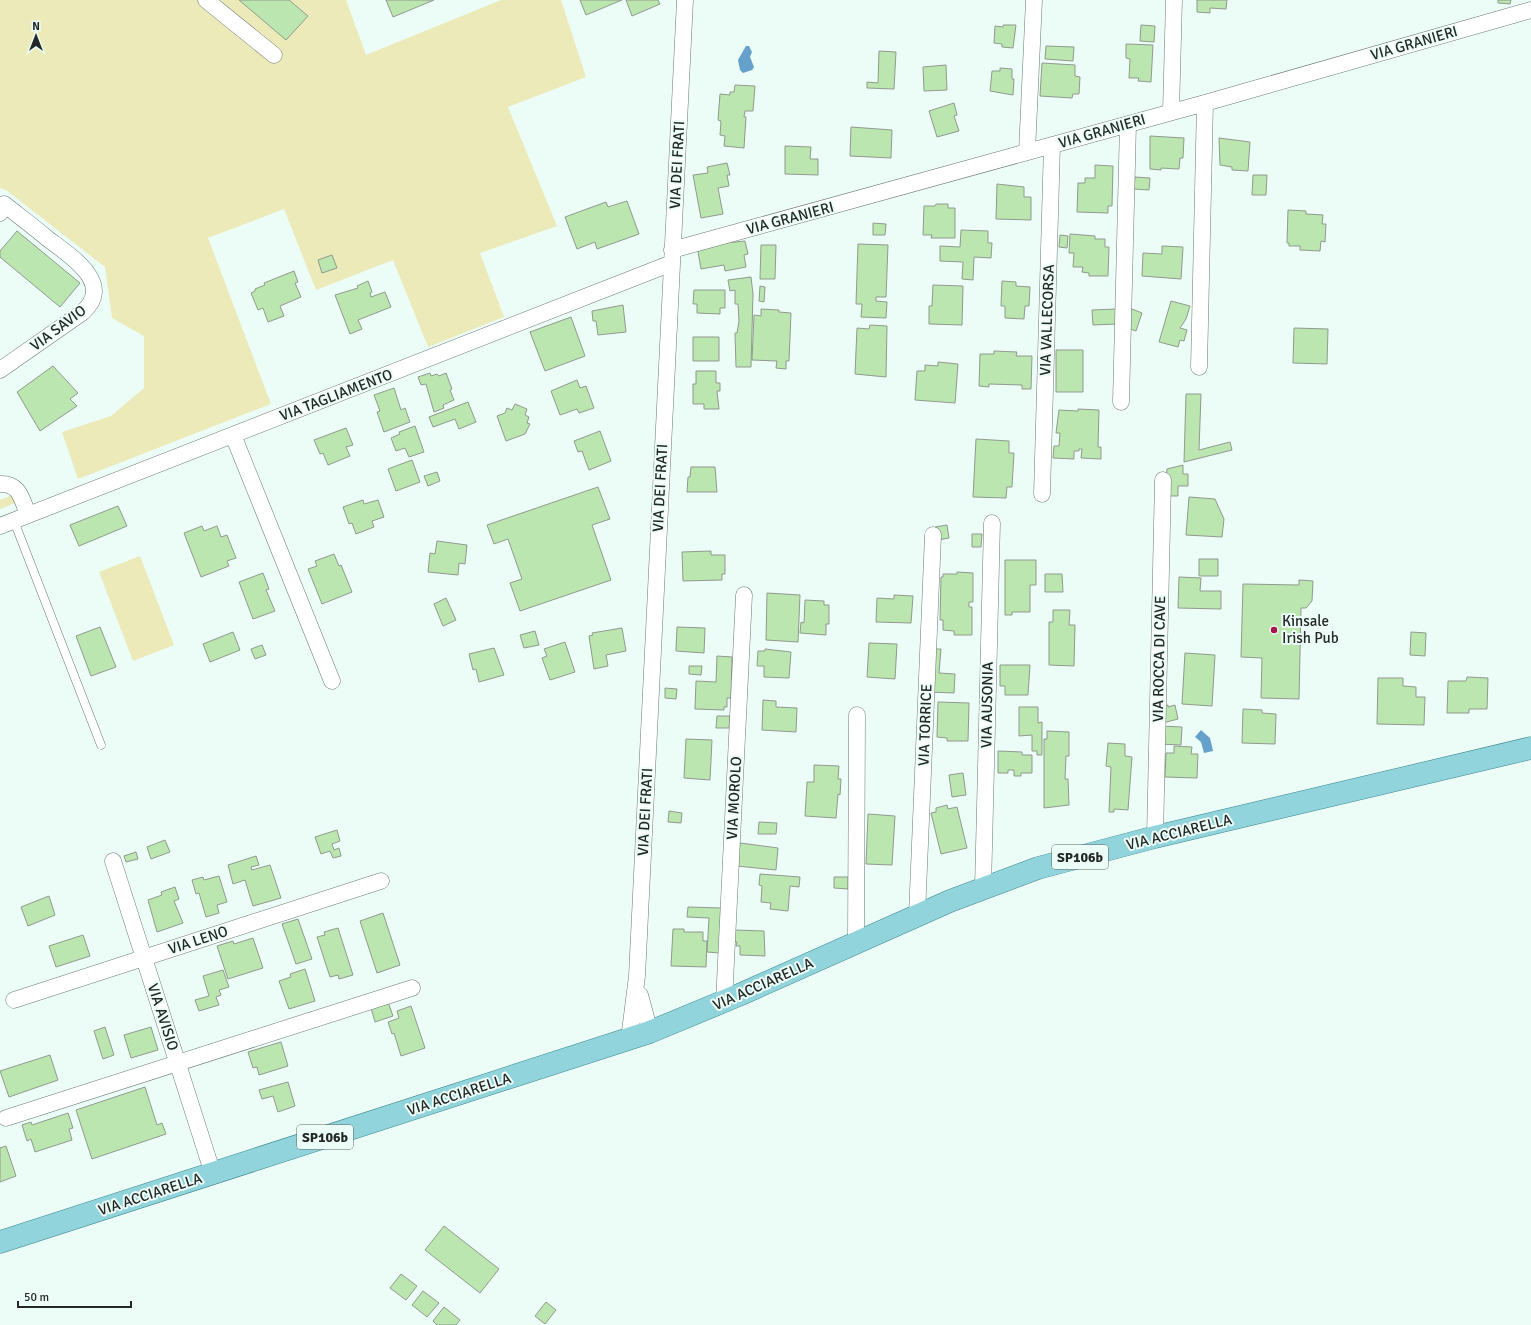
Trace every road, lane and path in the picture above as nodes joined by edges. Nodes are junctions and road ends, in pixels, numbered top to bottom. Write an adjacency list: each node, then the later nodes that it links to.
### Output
1 (206, 0): 6 (street)
2 (685, 0): 13 (street, VIA DEI FRATI)
3 (1034, 0): 11 (street)
4 (1174, 0): 8 (street)
5 (1522, 8): 7 (street, VIA GRANIERI)
6 (274, 55)
7 (1205, 103): 8 (street, VIA GRANIERI); 14 (street)
8 (1172, 112): 9 (street, VIA GRANIERI)
9 (1128, 124): 10 (street, VIA GRANIERI); 16 (street)
10 (1052, 145): 11 (street, VIA GRANIERI); 20 (street, VIA VALLECORSA)
11 (1027, 152): 13 (street, VIA GRANIERI)
12 (0, 214): 15 (street, VIA SAVIO)
13 (672, 256): 17 (street, VIA TAGLIAMENTO); 36 (street, VIA DEI FRATI)
14 (1199, 367)
15 (0, 370)
16 (1121, 402)
17 (233, 435): 21 (street, VIA TAGLIAMENTO); 25 (street)
18 (1163, 480): 29 (street, VIA ROCCA DI CAVE)
19 (0, 484): 21 (street)
20 (1042, 494)
21 (14, 521): 27 (lane)
22 (992, 523): 32 (street, VIA AUSONIA)
23 (933, 535): 33 (street, VIA TORRICE)
24 (744, 595): 39 (street, VIA MOROLO)
25 (332, 681)
26 (857, 715): 34 (street)
27 (101, 745)
28 (1531, 748): 29 (main road, VIA ACCIARELLA / SP106b)
29 (1155, 837): 32 (main road, VIA ACCIARELLA / SP106b)
30 (113, 861): 35 (street, VIA AVISIO)
31 (382, 880): 35 (street, VIA LENO)
32 (983, 888): 33 (main road, VIA ACCIARELLA / SP106b)
33 (917, 915): 34 (main road, VIA ACCIARELLA / SP106b)
34 (856, 942): 39 (main road, VIA ACCIARELLA / SP106b)
35 (144, 958): 38 (street, VIA LENO); 42 (street, VIA AVISIO)
36 (636, 976): 40 (street, VIA DEI FRATI); 41 (street, VIA DEI FRATI)
37 (412, 988): 42 (street)
38 (14, 1000)
39 (724, 1002): 40 (main road, VIA ACCIARELLA / SP106b)
40 (650, 1032): 41 (main road, VIA ACCIARELLA / SP106b)
41 (629, 1039): 44 (main road, VIA ACCIARELLA / SP106b)
42 (178, 1063): 43 (street); 44 (street, VIA AVISIO)
43 (6, 1118)
44 (213, 1174): 45 (main road, VIA ACCIARELLA / SP106b)
45 (0, 1242)

